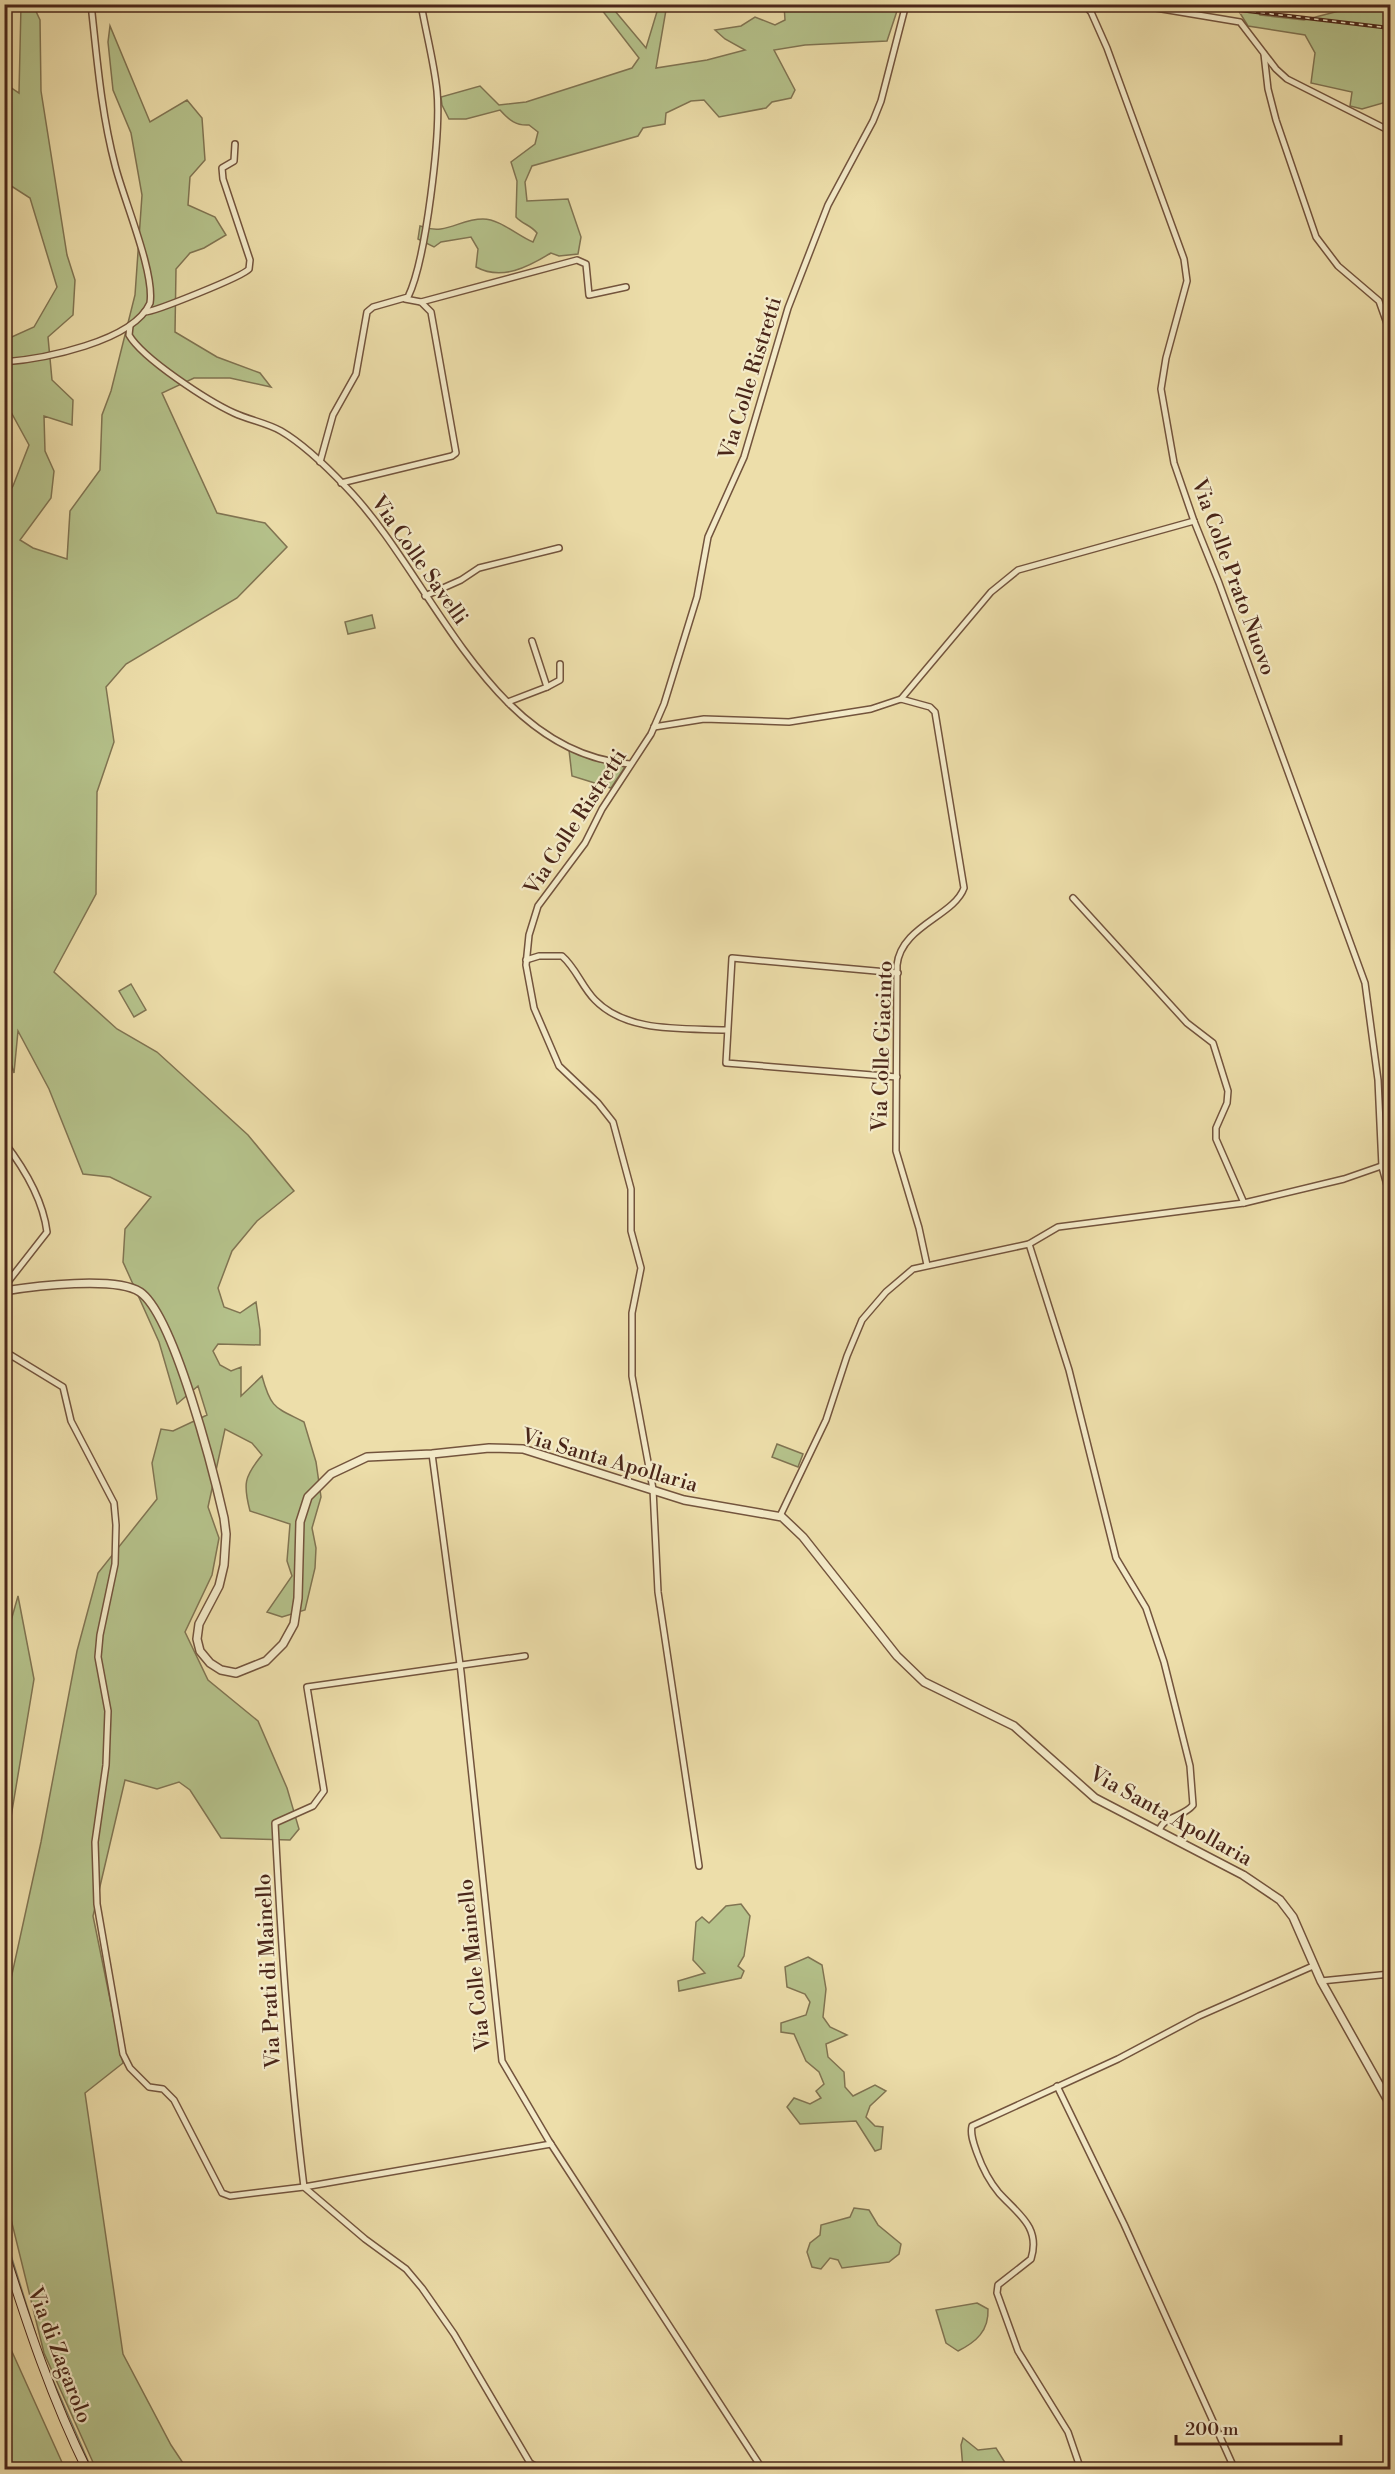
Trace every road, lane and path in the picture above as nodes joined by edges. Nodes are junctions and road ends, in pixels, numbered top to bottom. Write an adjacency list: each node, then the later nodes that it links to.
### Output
1 (92, 4): 17 (street)
2 (421, 4): 15 (street)
3 (906, 4): 31 (street, Via Colle Ristretti)
4 (1098, 4): 7 (street)
5 (1107, 4): 10 (street)
6 (1270, 4): 8 (street)
7 (1084, 5): 23 (street, Via Colle Prato Nuovo)
8 (1292, 8)
9 (1242, 14): 10 (street)
10 (1240, 22): 11 (street)
11 (1263, 52): 12 (street); 19 (street)
12 (1390, 131)
13 (235, 144): 17 (street)
14 (626, 288): 16 (street)
15 (401, 300): 16 (street); 21 (street)
16 (421, 302): 22 (street)
17 (145, 312): 18 (street)
18 (130, 326): 20 (street); 21 (street, Via Colle Savelli)
19 (1390, 332)
20 (4, 362)
21 (320, 462): 22 (street, Via Colle Savelli)
22 (341, 483): 25 (street, Via Colle Savelli)
23 (1194, 521): 29 (street); 40 (street, Via Colle Prato Nuovo)
24 (559, 548): 25 (street)
25 (425, 596): 30 (street, Via Colle Savelli)
26 (532, 641): 28 (street)
27 (560, 664): 28 (street)
28 (547, 687): 30 (street)
29 (901, 699): 31 (street); 35 (street, Via Colle Giacinto)
30 (508, 702): 32 (street, Via Colle Savelli)
31 (654, 727): 32 (street, Via Colle Ristretti)
32 (630, 764): 34 (street, Via Colle Ristretti)
33 (1073, 898): 42 (street)
34 (526, 960): 36 (street); 48 (street, Via Colle Ristretti)
35 (898, 973): 36 (street); 37 (street, Via Colle Giacinto)
36 (726, 1030): 37 (street)
37 (897, 1077): 44 (street, Via Colle Giacinto)
38 (4, 1142): 45 (street)
39 (1390, 1163): 40 (street)
40 (1382, 1167): 41 (street, Via Colle Prato Nuovo); 42 (street)
41 (1390, 1196)
42 (1244, 1203): 43 (street)
43 (1029, 1244): 44 (street); 52 (street)
44 (927, 1265): 49 (street)
45 (4, 1289): 47 (street, Via Santa Apollaria)
46 (4, 1351): 60 (street)
47 (432, 1454): 48 (street, Via Santa Apollaria); 51 (street, Via Colle Mainello)
48 (653, 1489): 49 (street, Via Santa Apollaria); 53 (street, Via Colle Ristretti)
49 (780, 1516): 52 (street, Via Santa Apollaria)
50 (525, 1656): 51 (street)
51 (460, 1664): 59 (street, Via Colle Mainello); 60 (street, Via Prati di Mainello)
52 (1159, 1831): 54 (street, Via Santa Apollaria)
53 (699, 1866)
54 (1313, 1966): 56 (street, Via Santa Apollaria); 57 (street)
55 (1390, 1974): 56 (street)
56 (1321, 1981): 58 (street, Via Santa Apollaria)
57 (1057, 2086): 67 (street); 68 (street)
58 (1390, 2104)
59 (551, 2144): 60 (street); 66 (street, Via Colle Mainello)
60 (304, 2187): 62 (street)
61 (4, 2252): 64 (main road, Via di Zagarolo)
62 (530, 2466): 65 (street)
63 (1390, 2466): 69 (street)
64 (87, 2469)
65 (590, 2469)
66 (763, 2469)
67 (1081, 2469)
68 (1235, 2469)
69 (1383, 2469)

